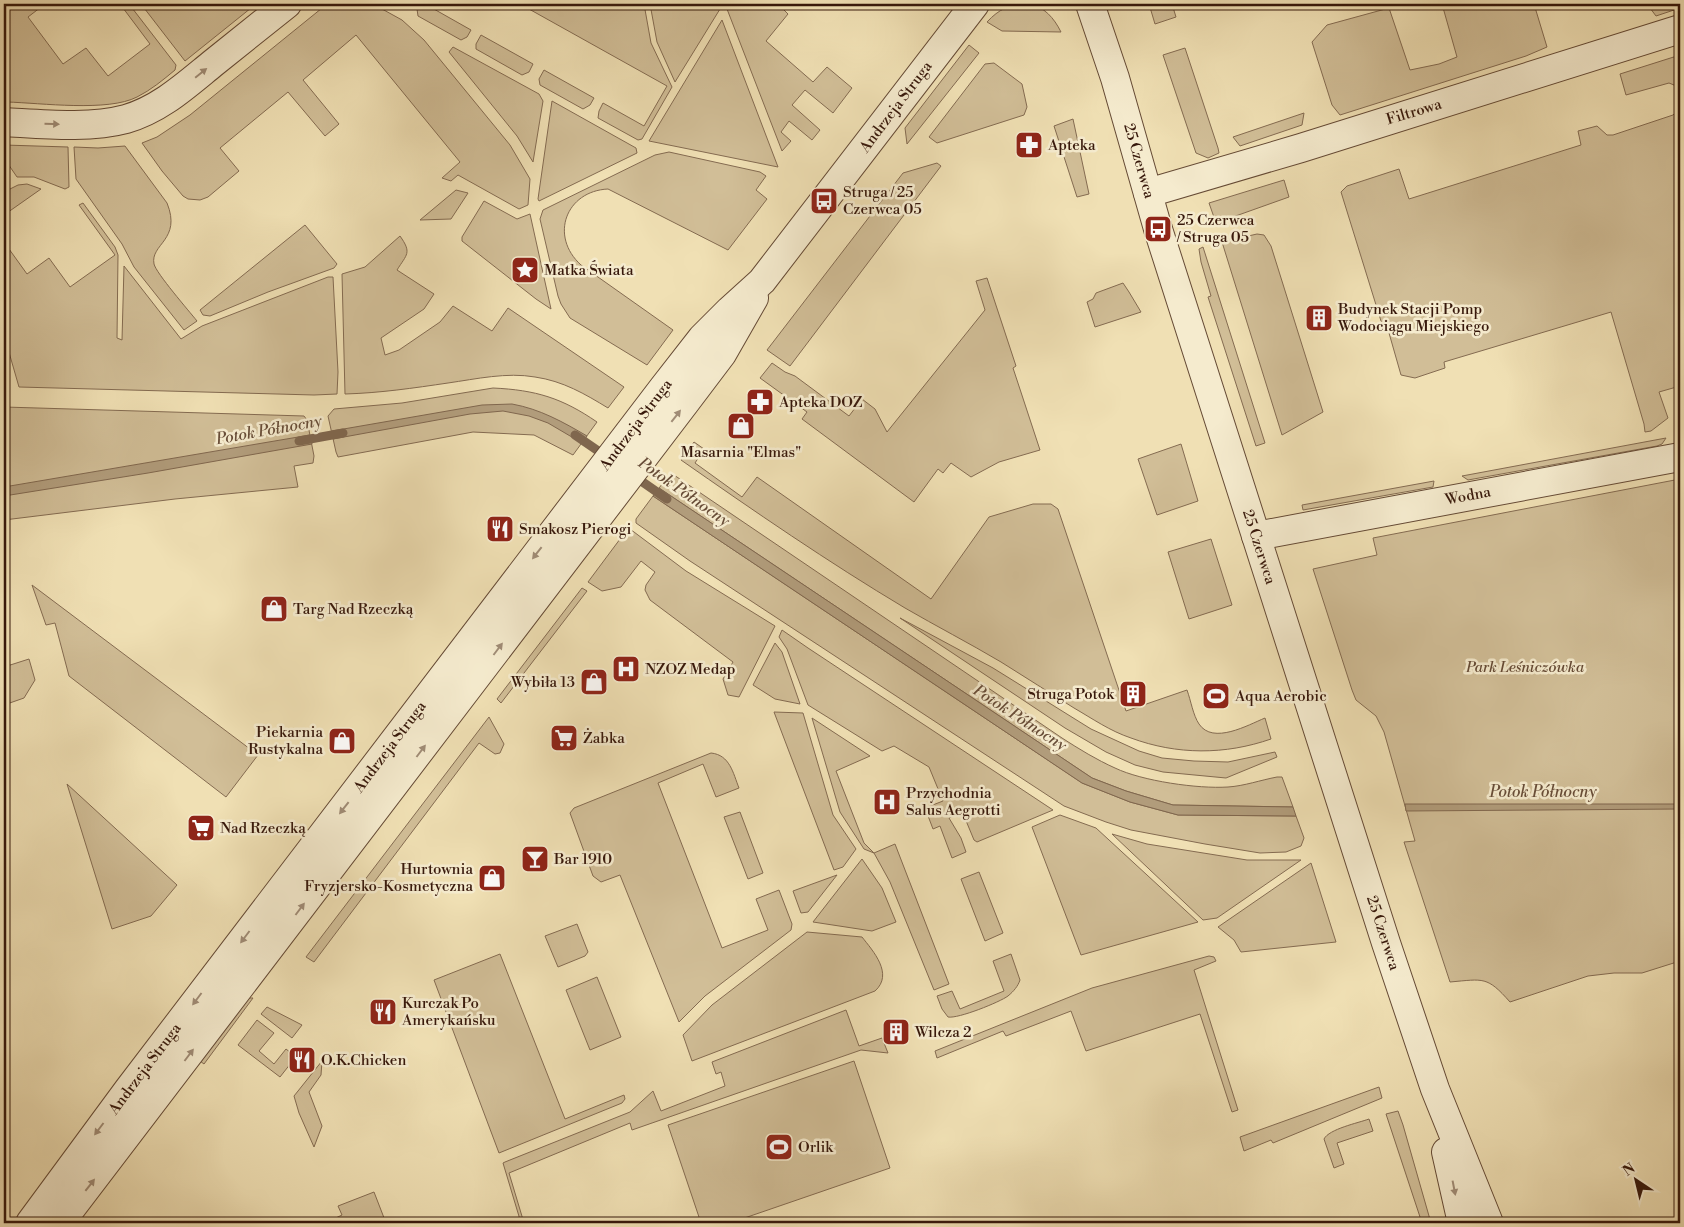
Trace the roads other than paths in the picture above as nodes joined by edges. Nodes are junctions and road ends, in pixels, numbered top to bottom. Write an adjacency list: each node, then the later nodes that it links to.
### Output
1 (287, 4): 5 (street, one-way to 1)
2 (975, 4): 7 (street, Andrzeja Struga)
3 (1090, 4): 6 (street, 25 Czerwca)
4 (1680, 29): 6 (street, Filtrowa)
5 (4, 122)
6 (1148, 193): 9 (street, 25 Czerwca)
7 (635, 447): 11 (street, Andrzeja Struga, one-way to 7); 11 (street, Andrzeja Struga, one-way to 11)
8 (1680, 456): 9 (street, Wodna)
9 (1256, 536): 10 (street, 25 Czerwca)
10 (1434, 1089): 12 (street, 25 Czerwca, one-way to 12); 13 (street, 25 Czerwca)
11 (48, 1219)
12 (1462, 1223)
13 (1489, 1223)

